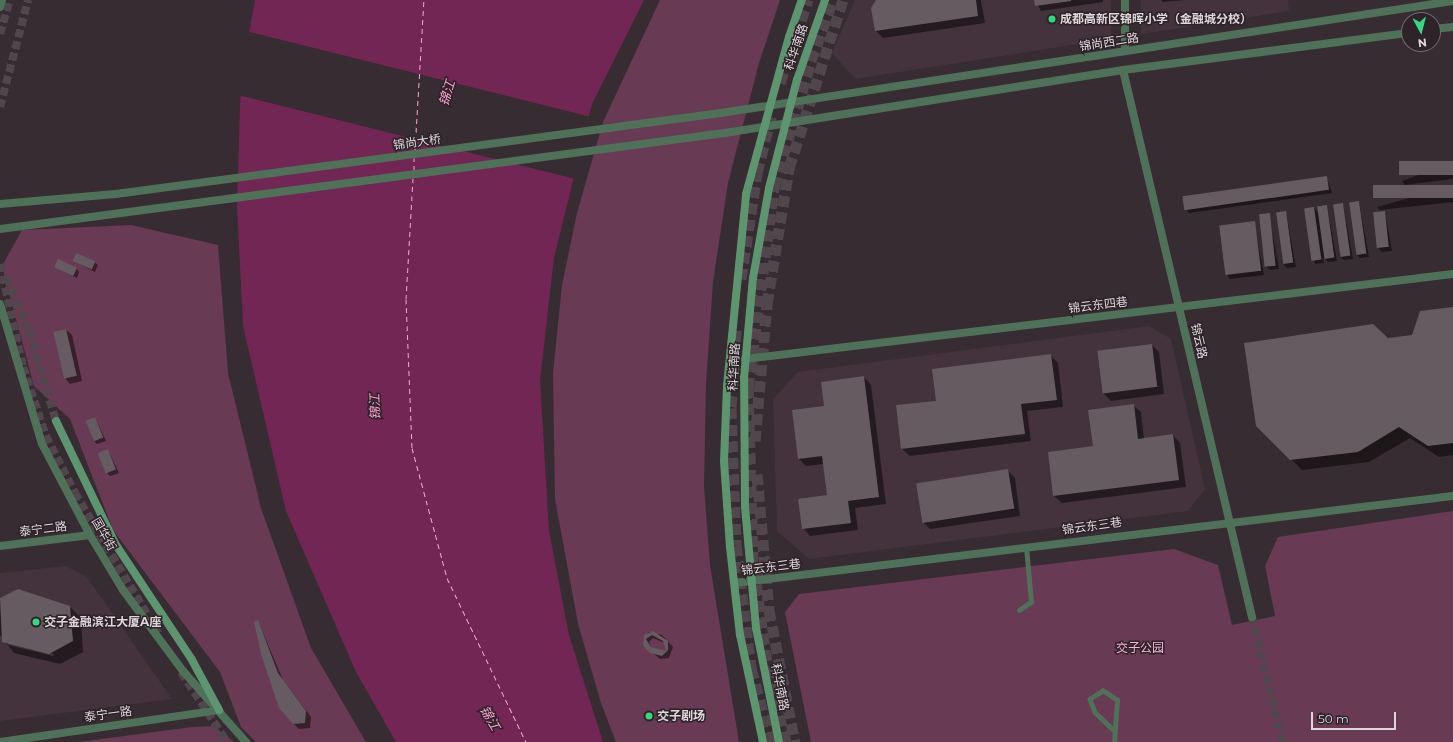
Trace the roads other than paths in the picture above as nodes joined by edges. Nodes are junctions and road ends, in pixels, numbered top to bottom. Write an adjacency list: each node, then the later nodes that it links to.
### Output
1 (2, 0): 6 (street)
2 (802, 0): 13 (main road, 科华南路)
3 (825, 0): 12 (main road, 科华南路)
4 (1125, 0): 10 (street)
5 (1453, 1): 10 (street, 锦尚西二路)
6 (0, 7)
7 (1453, 27): 8 (street)
8 (1441, 28)
9 (1401, 34): 11 (street)
10 (1125, 51): 12 (street, 锦尚西二路)
11 (1122, 70): 14 (street); 20 (street, 锦云路)
12 (793, 102): 13 (street, 锦尚西二路); 14 (main road, 科华南路)
13 (770, 105): 15 (main road, 科华南路); 16 (street, 锦尚大桥)
14 (787, 123): 15 (street); 21 (main road, 科华南路)
15 (765, 125): 17 (street); 29 (main road, 科华南路)
16 (0, 204)
17 (0, 229)
18 (1453, 274): 20 (street, 锦云东四巷)
19 (0, 304): 25 (street, 国华街)
20 (1178, 307): 21 (street, 锦云东四巷); 24 (street, 锦云路)
21 (745, 359): 28 (main road, 科华南路)
22 (56, 421): 32 (main road)
23 (1453, 496): 24 (street, 锦云东三巷)
24 (1230, 522): 27 (street, 锦云东三巷); 31 (street, 锦云路)
25 (90, 535): 26 (street, 泰宁二路); 32 (street, 国华街)
26 (0, 546)
27 (1026, 547): 28 (street, 锦云东三巷); 30 (lane)
28 (752, 581): 29 (street, 锦云东三巷); 37 (main road, 科华南路)
29 (735, 583): 36 (main road, 科华南路)
30 (1019, 610)
31 (1252, 617)
32 (219, 710): 34 (street, 泰宁一路); 35 (street, 国华街)
33 (1115, 731): 33 (lane); 38 (lane)
34 (0, 742)
35 (246, 742)
36 (762, 742)
37 (779, 742)
38 (1114, 742)

